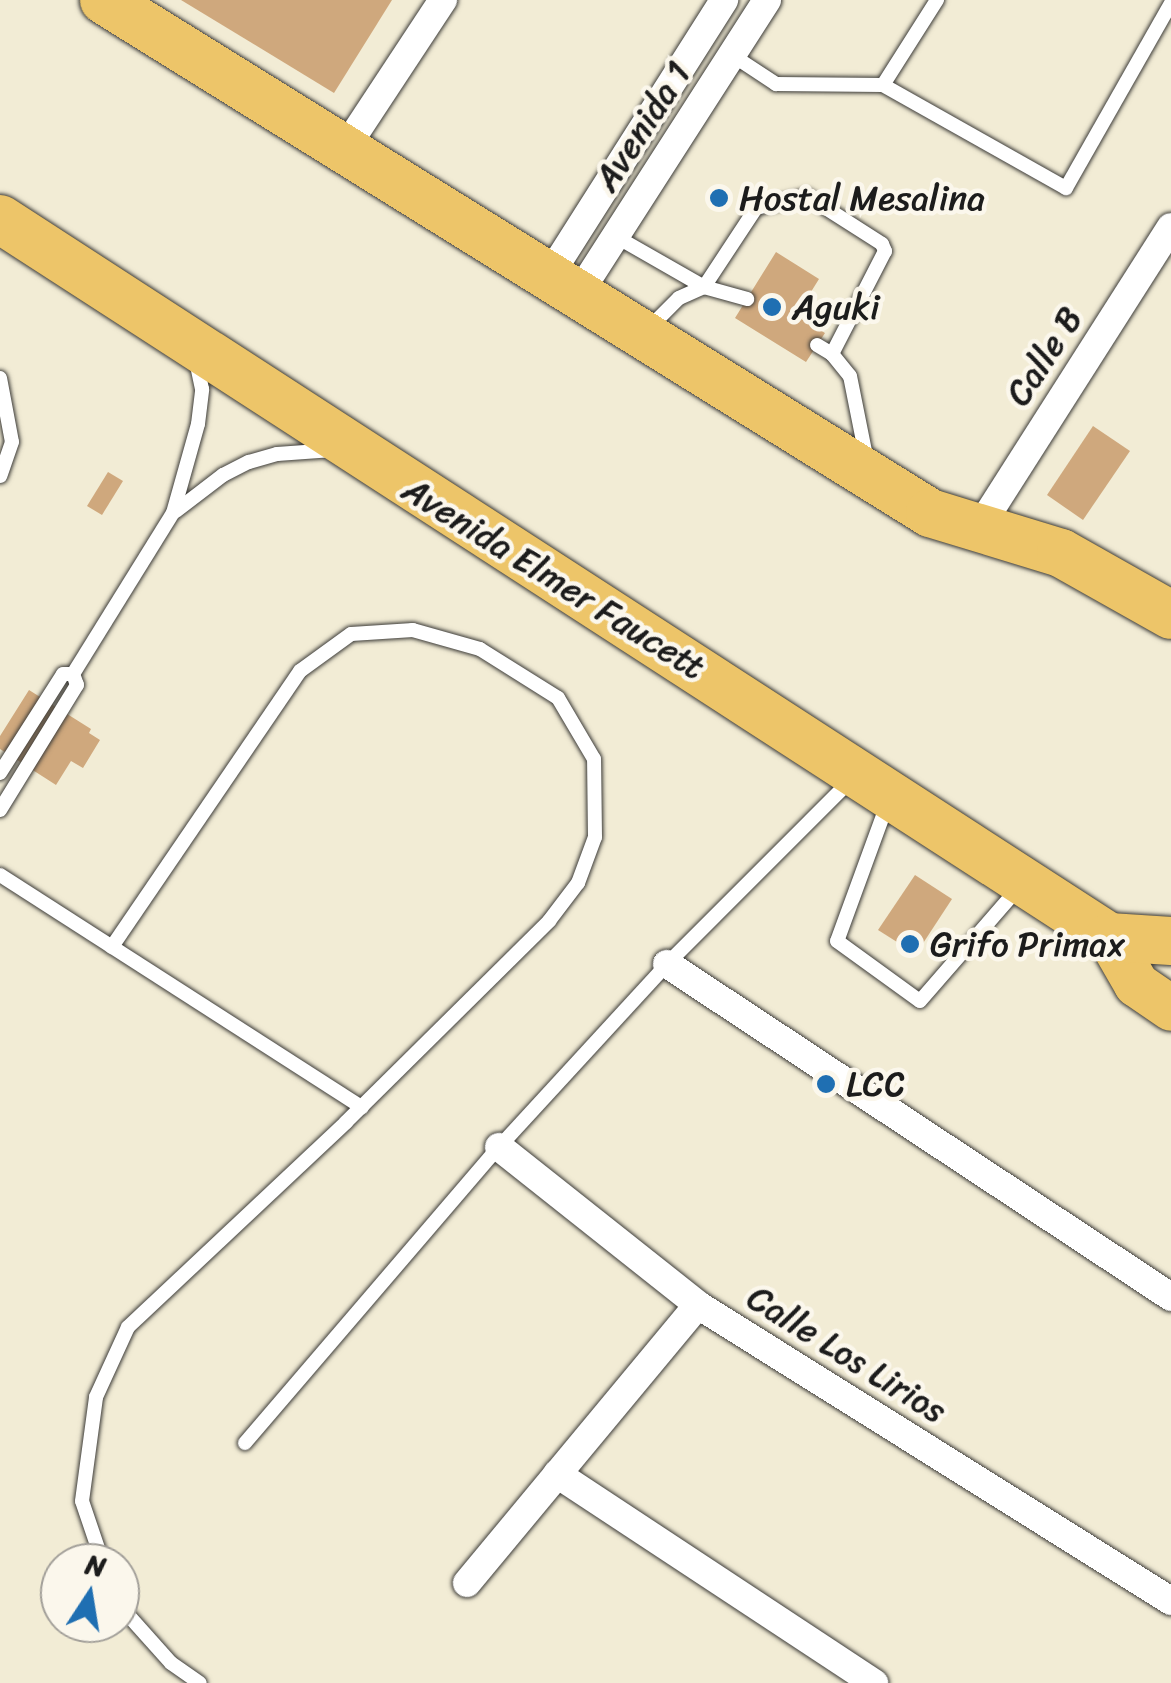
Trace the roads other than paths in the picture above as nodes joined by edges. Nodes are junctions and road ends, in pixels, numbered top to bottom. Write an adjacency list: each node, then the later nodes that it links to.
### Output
1 (104, 0): 9 (highway)
2 (442, 0): 9 (street)
3 (724, 0): 13 (street, Avenida 1)
4 (768, 0): 7 (street, Avenida 1)
5 (937, 0): 8 (lane)
6 (1171, 3): 8 (lane)
7 (732, 56): 8 (lane); 12 (street, Avenida 1)
8 (882, 84)
9 (344, 150): 13 (highway)
10 (0, 219): 17 (highway, Avenida Elmer Faucett)
11 (1171, 227): 25 (street, Calle B)
12 (615, 236): 13 (street, Avenida 1); 14 (lane)
13 (564, 284): 16 (highway)
14 (704, 288): 15 (lane); 16 (lane); 19 (lane)
15 (747, 299)
16 (643, 335): 23 (highway)
17 (193, 344): 21 (highway, Avenida Elmer Faucett); 24 (lane)
18 (817, 345): 19 (lane)
19 (832, 354): 23 (lane)
20 (0, 378): 22 (lane)
21 (348, 448): 24 (lane); 29 (highway, Avenida Elmer Faucett)
22 (0, 476)
23 (869, 476): 25 (highway)
24 (173, 513): 27 (lane)
25 (981, 525): 26 (highway)
26 (1171, 615)
27 (72, 674): 28 (lane); 30 (lane)
28 (0, 773)
29 (873, 785): 32 (highway, Avenida Elmer Faucett); 32 (lane); 36 (lane)
30 (0, 810)
31 (0, 875): 35 (lane)
32 (1023, 882): 33 (highway, Avenida Elmer Faucett)
33 (1108, 937): 34 (highway, Avenida Elmer Faucett); 37 (main road, Avenida Elmer Faucett)
34 (1171, 941)
35 (112, 948): 38 (lane); 38 (lane)
36 (667, 964): 39 (lane); 40 (street)
37 (1171, 1008)
38 (362, 1107): 44 (lane)
39 (499, 1148): 41 (street, Calle Los Lirios); 42 (lane)
40 (1171, 1298)
41 (698, 1305): 43 (street); 46 (street, Calle Los Lirios)
42 (245, 1442)
43 (557, 1474): 45 (street); 49 (street)
44 (96, 1543)
45 (468, 1583)
46 (1171, 1602)
47 (140, 1628): 48 (lane)
48 (200, 1683)
49 (874, 1683)

